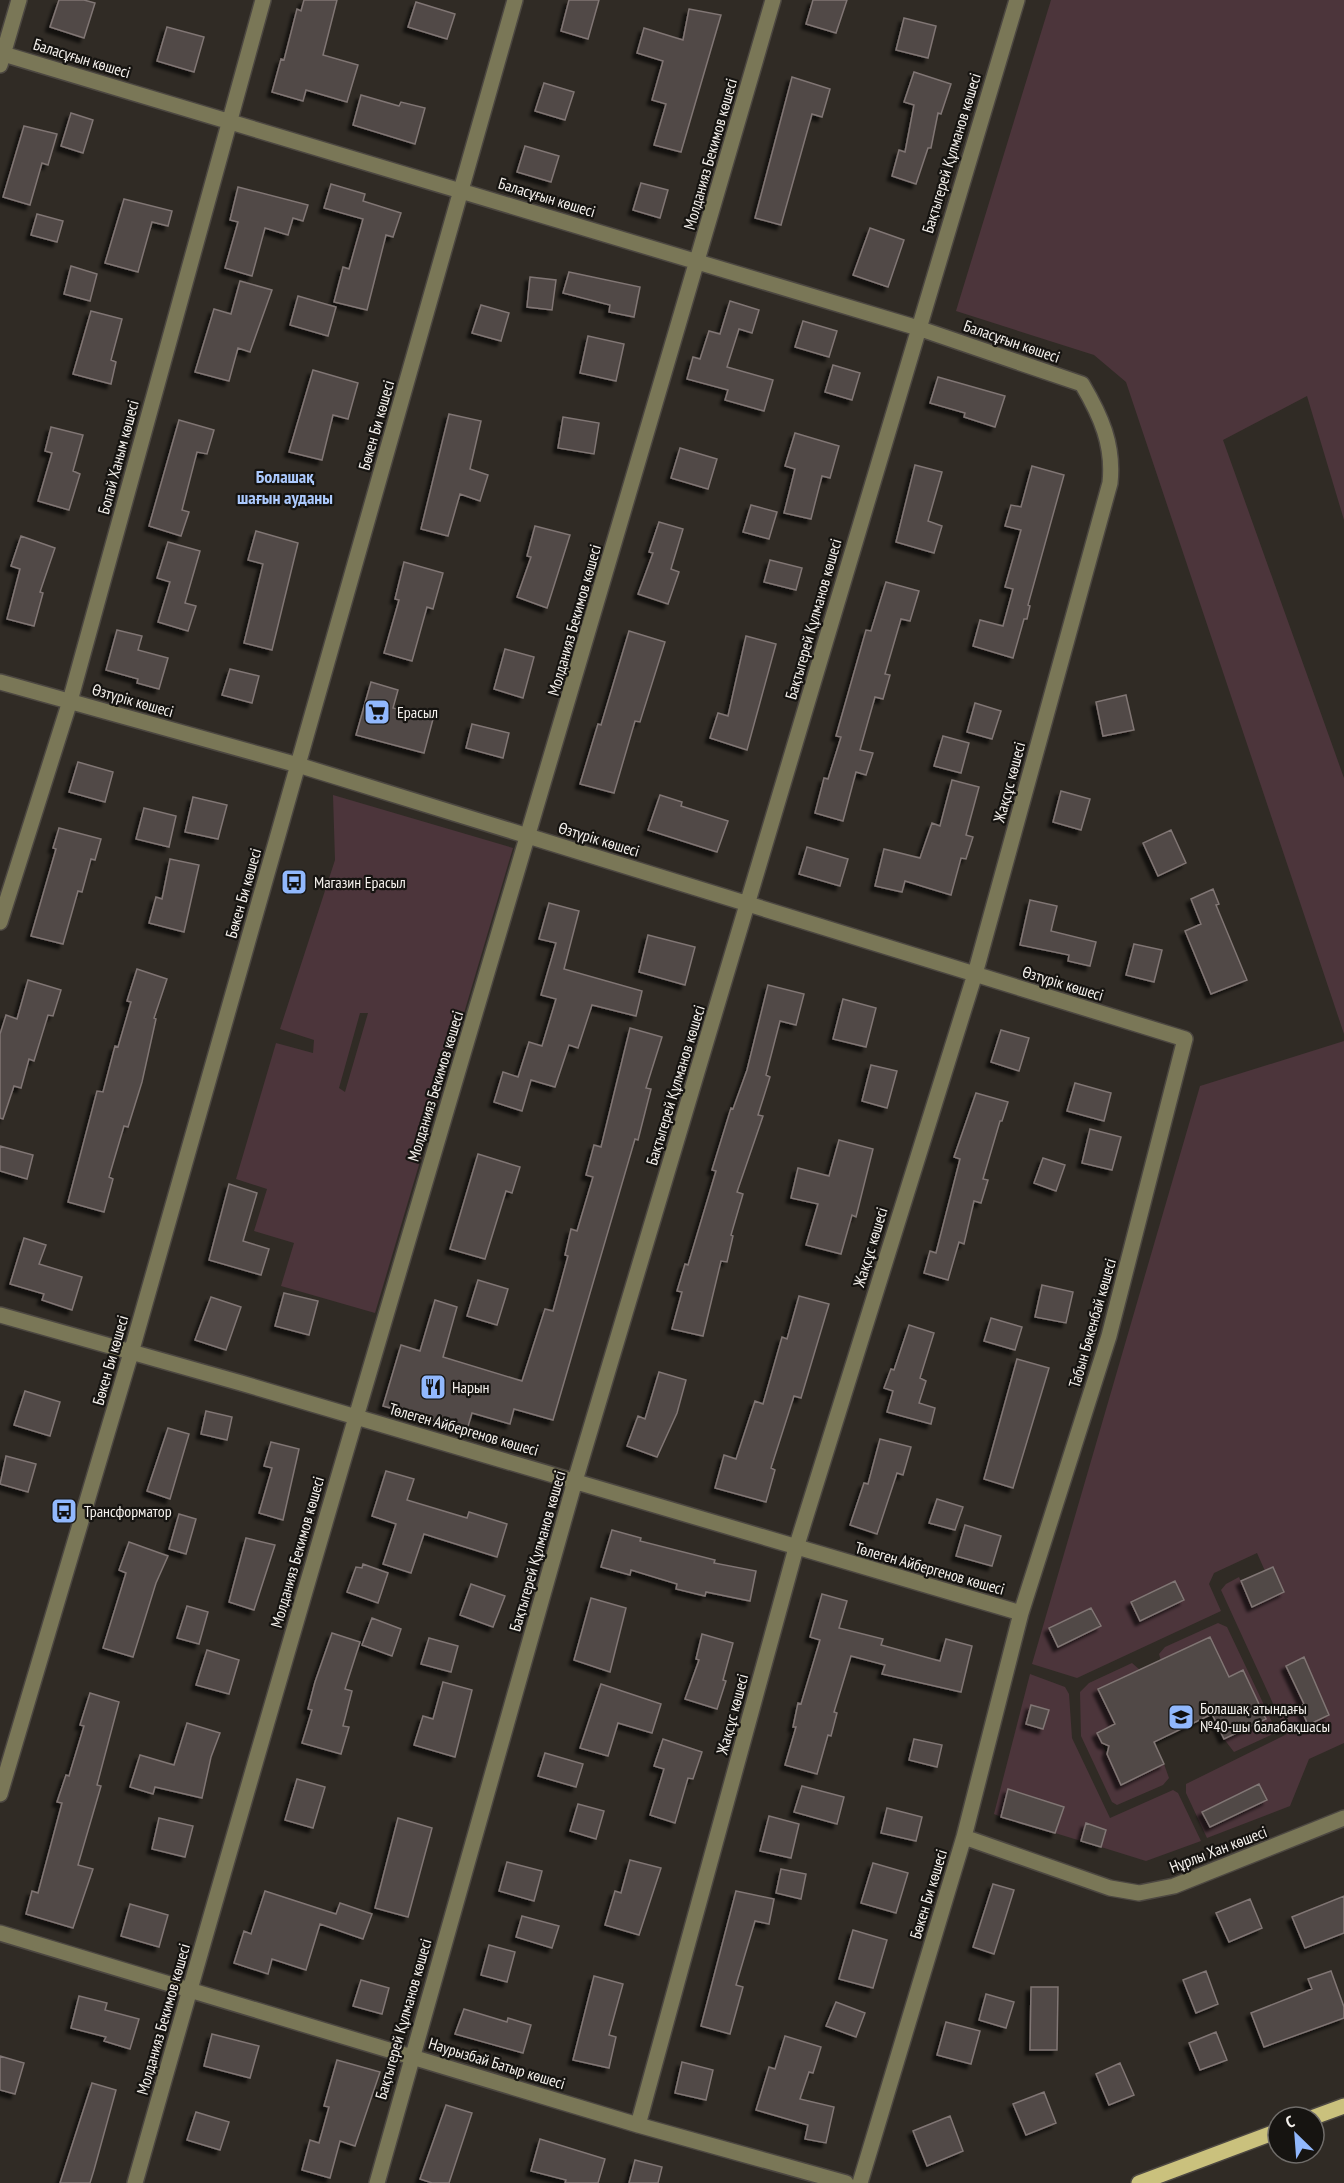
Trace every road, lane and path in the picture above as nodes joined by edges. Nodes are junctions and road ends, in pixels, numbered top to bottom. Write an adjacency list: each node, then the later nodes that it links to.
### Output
1 (19, 0): 6 (street)
2 (263, 0): 7 (street, Бопай Ханым көшесі)
3 (516, 0): 8 (street, Бөкен Би көшесі)
4 (773, 0): 9 (street, Молданияз Бекимов көшесі)
5 (1017, 0): 10 (street, Бақтыгерей Құлманов көшесі)
6 (1, 57): 7 (street, Баласұғын көшесі)
7 (229, 121): 8 (street, Баласұғын көшесі); 13 (street, Бопай Ханым көшесі)
8 (461, 191): 9 (street, Баласұғын көшесі); 14 (street, Бөкен Би көшесі)
9 (698, 261): 10 (street, Баласұғын көшесі); 15 (street, Молданияз Бекимов көшесі)
10 (918, 328): 11 (street, Баласұғын көшесі); 16 (street, Бақтыгерей Құлманов көшесі)
11 (1082, 384): 18 (street, Жақсұс көшесі)
12 (0, 682): 13 (street, Өзтүрік көшесі)
13 (70, 701): 14 (street, Өзтүрік көшесі); 17 (street, Бопай Ханым көшесі)
14 (298, 765): 15 (street, Өзтүрік көшесі); 21 (street, Бөкен Би көшесі)
15 (529, 836): 16 (street, Өзтүрік көшесі); 22 (street, Молданияз Бекимов көшесі)
16 (749, 904): 18 (street, Өзтүрік көшесі); 23 (street, Бақтыгерей Құлманов көшесі)
17 (0, 922)
18 (975, 974): 19 (street, Өзтүрік көшесі); 24 (street, Жақсұс көшесі)
19 (1185, 1039): 25 (street, Табын Бөкенбай көшесі)
20 (0, 1315): 21 (street, Төлеген Айбергенов көшесі)
21 (131, 1353): 22 (street, Төлеген Айбергенов көшесі); 26 (street, Бөкен Би көшесі)
22 (355, 1416): 23 (street, Төлеген Айбергенов көшесі); 30 (street, Молданияз Бекимов көшесі)
23 (575, 1481): 24 (street, Төлеген Айбергенов көшесі); 31 (street, Бақтыгерей Құлманов көшесі)
24 (796, 1548): 25 (street, Төлеген Айбергенов көшесі); 34 (street, Жақсұс көшесі)
25 (1021, 1613): 28 (street, Бөкен Би көшесі)
26 (0, 1794)
27 (1344, 1818): 28 (street, Нұрлы Хан көшесі)
28 (964, 1837): 39 (street, Бөкен Би көшесі)
29 (0, 1933): 30 (street, Наурызбай Батыр көшесі)
30 (190, 1988): 31 (street, Наурызбай Батыр көшесі); 36 (street, Молданияз Бекимов көшесі)
31 (411, 2056): 34 (street, Наурызбай Батыр көшесі); 37 (street, Бақтыгерей Құлманов көшесі)
32 (1343, 2109): 33 (main road)
33 (1326, 2114)
34 (639, 2125): 38 (street, Наурызбай Батыр көшесі)
35 (1266, 2135): 40 (main road)
36 (135, 2183)
37 (377, 2183)
38 (846, 2183)
39 (860, 2183)
40 (1139, 2183)

